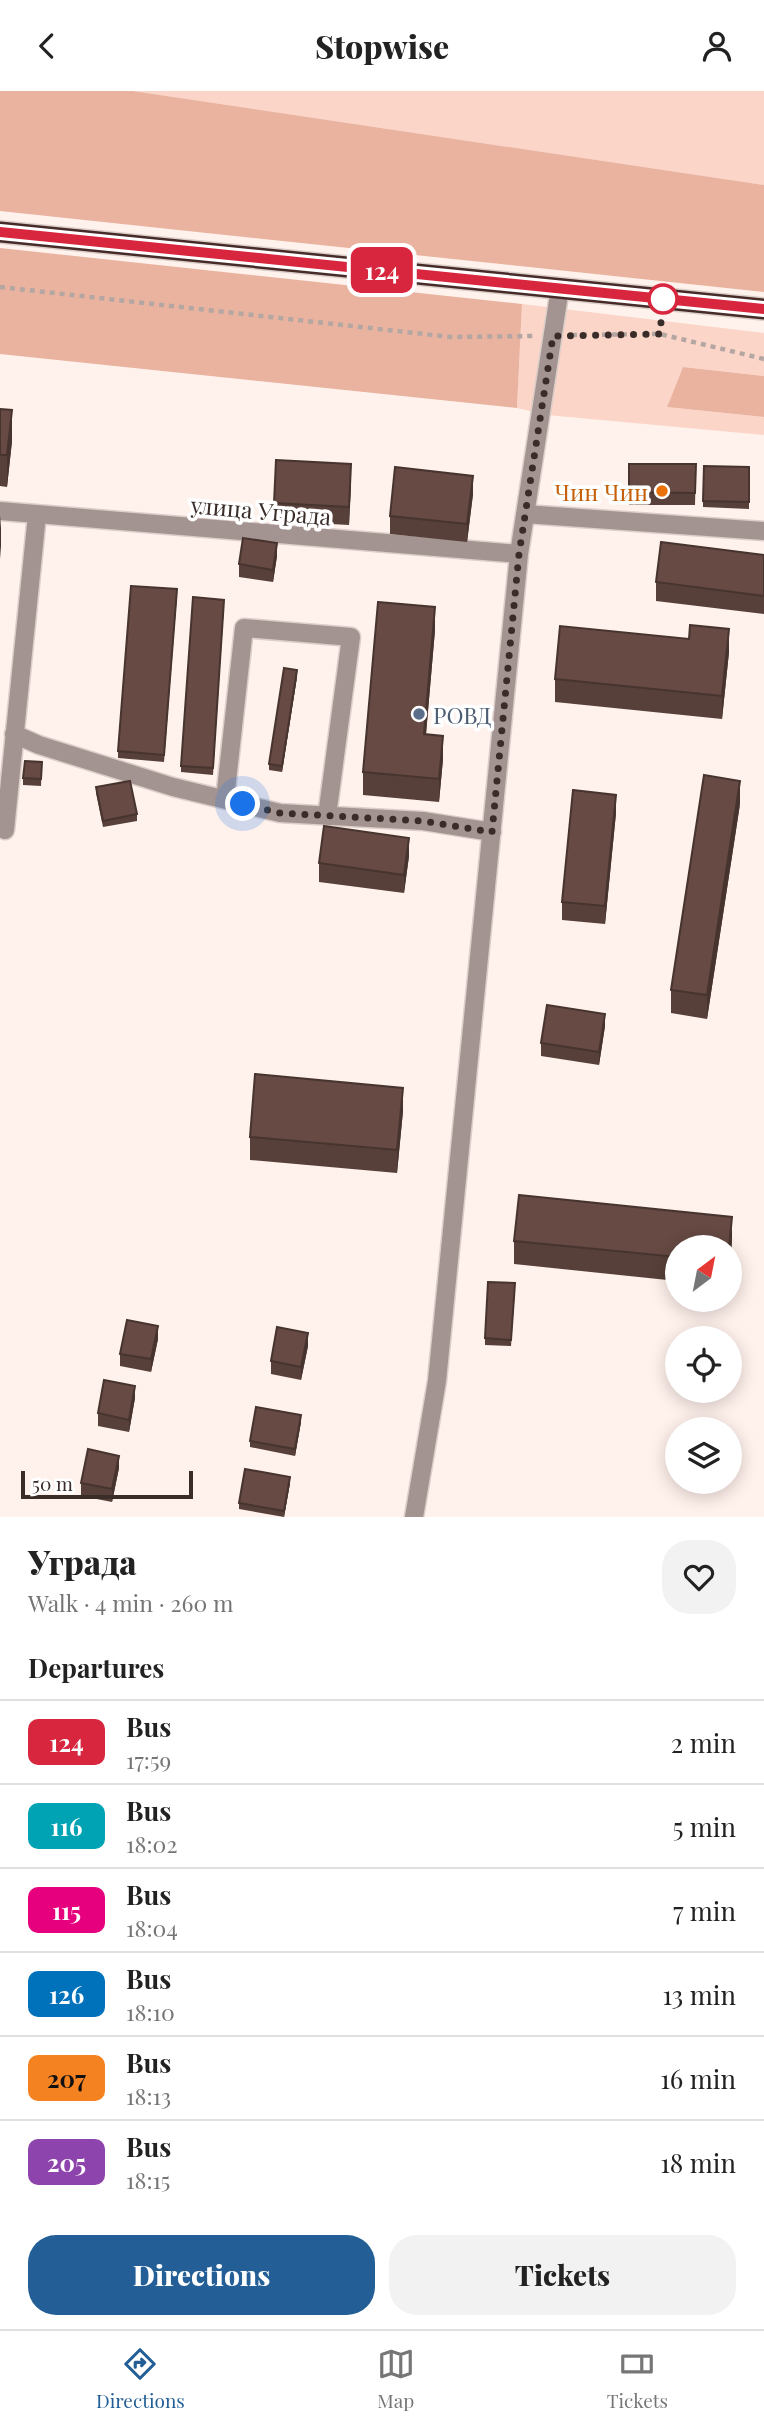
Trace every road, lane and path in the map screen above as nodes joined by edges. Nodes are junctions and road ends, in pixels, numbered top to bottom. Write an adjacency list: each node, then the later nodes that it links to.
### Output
1 (0, 232): 3 (highway)
2 (0, 287): 5 (path)
3 (560, 288): 4 (highway); 5 (street)
4 (764, 309)
5 (553, 336): 6 (path); 8 (street)
6 (764, 359)
7 (0, 511): 9 (street, улица Уграда)
8 (525, 513): 10 (street); 11 (street)
9 (37, 515): 11 (street, улица Уграда); 12 (street)
10 (764, 531)
11 (519, 554): 16 (street)
12 (14, 734): 13 (street); 15 (street)
13 (225, 799): 14 (street); 14 (street)
14 (327, 815): 16 (street)
15 (5, 830)
16 (492, 832): 17 (street)
17 (414, 1517)

